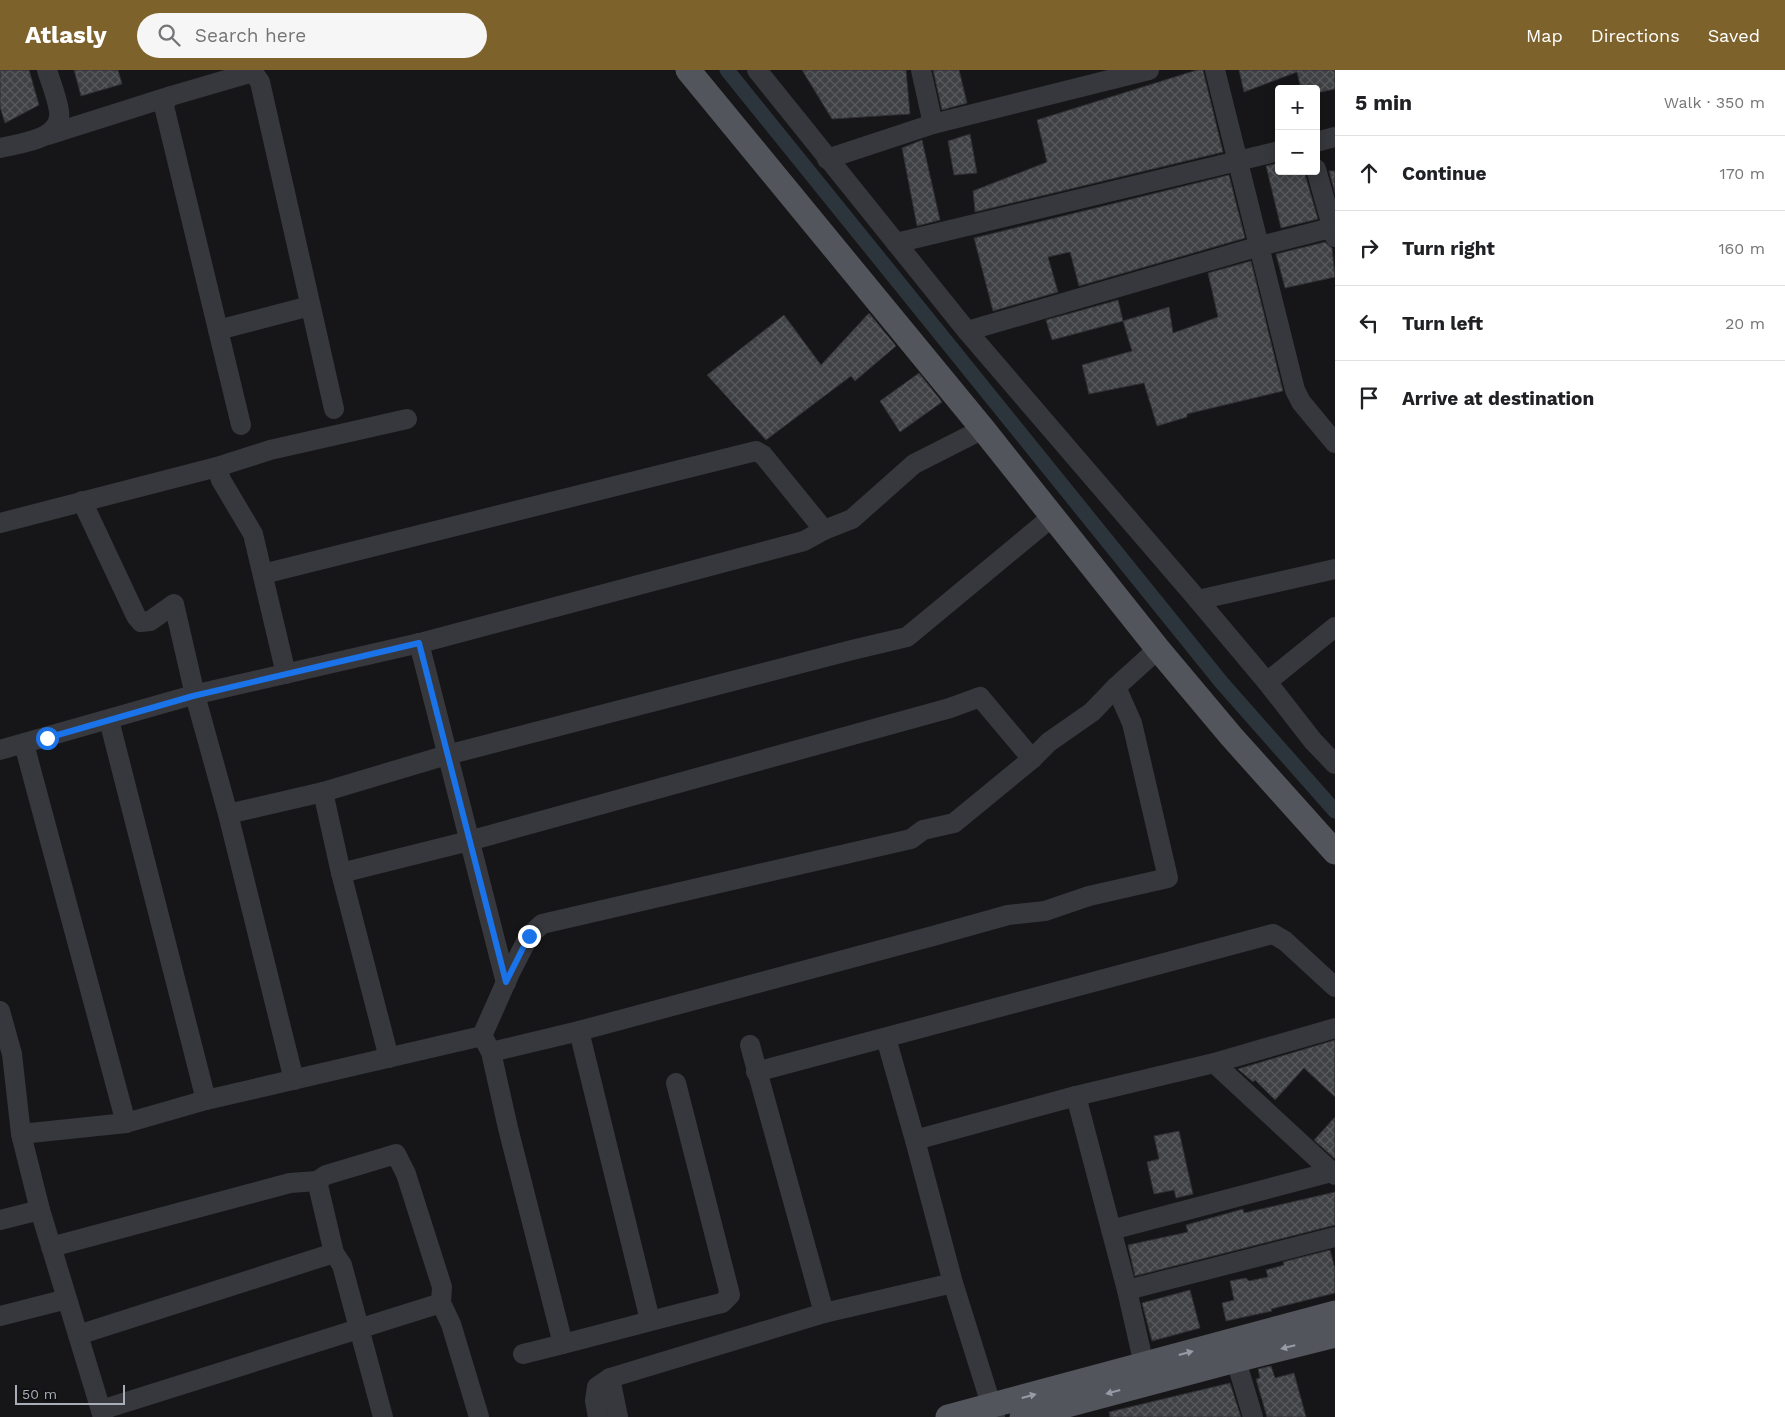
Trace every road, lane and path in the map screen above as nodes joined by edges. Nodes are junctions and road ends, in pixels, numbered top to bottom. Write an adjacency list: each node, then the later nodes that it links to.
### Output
1 (47, 70): 10 (street)
2 (688, 70): 27 (main road)
3 (756, 70): 15 (street)
4 (921, 70): 9 (street)
5 (1149, 70): 9 (street)
6 (1215, 70): 16 (street)
7 (221, 75): 8 (street); 21 (street)
8 (171, 96): 10 (street); 22 (street)
9 (933, 124): 15 (street)
10 (48, 135): 13 (street)
11 (1335, 136): 12 (street)
12 (1320, 141)
13 (0, 148)
14 (1275, 152): 16 (street)
15 (827, 159): 19 (street)
16 (1238, 161): 19 (street); 20 (street)
17 (1318, 175): 18 (street)
18 (1334, 230): 20 (street)
19 (896, 243): 23 (street)
20 (1260, 246): 23 (street); 28 (street)
21 (310, 306): 22 (street); 24 (street)
22 (218, 330): 26 (street)
23 (967, 330): 36 (street)
24 (334, 409)
25 (407, 418): 29 (street)
26 (241, 425)
27 (983, 429): 31 (main road); 33 (street)
28 (1335, 443)
29 (217, 467): 30 (street); 35 (street)
30 (82, 502): 32 (street); 43 (street)
31 (1052, 517): 39 (main road); 47 (street)
32 (0, 523)
33 (824, 530): 35 (street); 38 (street)
34 (1335, 569): 36 (street)
35 (263, 574): 40 (street)
36 (1198, 600): 41 (street)
37 (1335, 628): 41 (street)
38 (419, 643): 40 (street); 47 (street)
39 (1158, 649): 42 (street); 53 (main road)
40 (286, 674): 43 (street)
41 (1267, 682): 49 (street)
42 (1116, 687): 48 (street); 59 (street)
43 (195, 695): 44 (street); 51 (street)
44 (109, 720): 45 (street); 69 (street)
45 (24, 744): 46 (street); 70 (street)
46 (0, 750)
47 (447, 755): 50 (street); 52 (street)
48 (1032, 759): 52 (street); 55 (street)
49 (1335, 764)
50 (323, 792): 51 (street); 54 (street)
51 (228, 814): 66 (street)
52 (469, 841): 54 (street); 55 (street)
53 (1335, 852)
54 (342, 872): 63 (street)
55 (506, 982): 61 (street)
56 (1335, 987): 60 (street)
57 (0, 1011): 71 (street)
58 (1335, 1028): 64 (street)
59 (579, 1031): 61 (street); 88 (street)
60 (886, 1038): 65 (street); 72 (street)
61 (486, 1044): 63 (street); 92 (street)
62 (750, 1045): 65 (street)
63 (389, 1058): 66 (street)
64 (1214, 1063): 68 (street); 73 (street)
65 (756, 1072): 85 (street)
66 (294, 1080): 69 (street)
67 (676, 1083): 88 (street)
68 (1076, 1096): 72 (street); 77 (street)
69 (206, 1100): 70 (street)
70 (126, 1123): 71 (street)
71 (21, 1134): 75 (street)
72 (915, 1140): 81 (street)
73 (1333, 1173): 77 (street)
74 (317, 1181): 79 (street); 80 (street); 84 (street)
75 (40, 1210): 76 (street); 79 (street)
76 (0, 1220)
77 (1111, 1230): 82 (street)
78 (1335, 1237): 82 (street)
79 (51, 1247): 83 (street)
80 (334, 1253): 89 (street); 90 (street)
81 (953, 1283): 85 (street); 97 (street)
82 (1127, 1290): 95 (street)
83 (67, 1299): 87 (street); 90 (street)
84 (441, 1303): 89 (street); 100 (street)
85 (824, 1313): 96 (street)
86 (1335, 1314): 93 (main road)
87 (0, 1316)
88 (650, 1320): 92 (street)
89 (359, 1329): 98 (street); 99 (street)
90 (78, 1335): 98 (street)
91 (1335, 1335): 93 (main road, one-way to 93)
92 (563, 1344): 94 (street)
93 (1233, 1351): 95 (main road); 105 (street)
94 (523, 1354)
95 (1146, 1374): 97 (main road, one-way to 95); 104 (main road, one-way to 104)
96 (610, 1378): 101 (street); 102 (street)
97 (994, 1411): 103 (main road)
98 (102, 1413)
99 (383, 1417)
100 (479, 1417)
101 (598, 1417)
102 (618, 1417)
103 (948, 1417)
104 (1022, 1417)
105 (1253, 1417)

